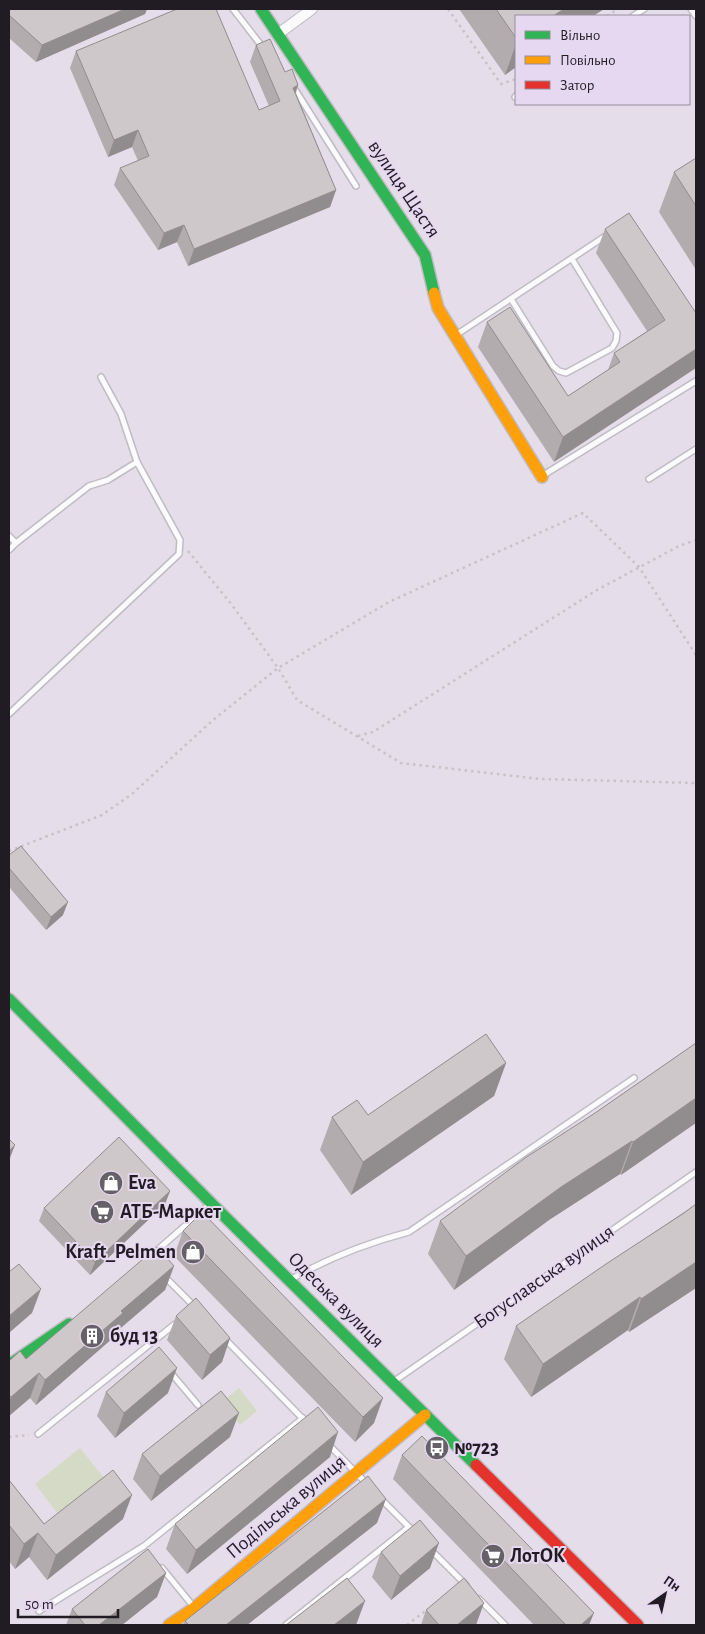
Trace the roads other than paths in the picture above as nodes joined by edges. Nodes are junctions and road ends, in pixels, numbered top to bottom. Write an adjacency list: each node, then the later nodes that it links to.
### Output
1 (233, 9): 7 (lane)
2 (261, 9): 6 (street, вулиця Щастя)
3 (312, 9): 6 (street)
4 (691, 9): 5 (lane)
5 (696, 16)
6 (278, 34): 13 (street, вулиця Щастя)
7 (268, 54)
8 (291, 84): 9 (lane)
9 (356, 186)
10 (610, 233): 11 (lane)
11 (572, 259): 12 (lane); 12 (lane)
12 (511, 299): 13 (lane)
13 (455, 335): 18 (street, вулиця Щастя)
14 (100, 377): 17 (lane)
15 (696, 381): 18 (lane)
16 (696, 449): 19 (lane)
17 (136, 462): 21 (lane); 23 (lane)
18 (542, 477)
19 (649, 479)
20 (9, 536): 21 (lane)
21 (16, 543): 22 (lane)
22 (9, 550)
23 (9, 714)
24 (9, 1000): 27 (street, Одеська вулиця)
25 (634, 1078): 30 (lane)
26 (696, 1172): 39 (lane, Богуславська вулиця)
27 (211, 1203): 28 (lane); 30 (street, Одеська вулиця)
28 (148, 1259)
29 (163, 1274): 31 (lane)
30 (290, 1280): 39 (street, Одеська вулиця)
31 (188, 1313)
32 (77, 1318): 37 (street)
33 (182, 1319): 35 (lane)
34 (222, 1335): 42 (lane)
35 (148, 1346): 36 (lane); 44 (lane)
36 (154, 1354)
37 (9, 1365)
38 (166, 1368): 40 (lane)
39 (392, 1382): 41 (street, Одеська вулиця)
40 (198, 1405)
41 (425, 1415): 46 (street, Подільська вулиця); 62 (street, Одеська вулиця)
42 (303, 1418): 43 (lane); 51 (lane)
43 (310, 1425)
44 (38, 1434)
45 (323, 1438): 46 (lane)
46 (356, 1472): 47 (lane); 57 (street, Подільська вулиця)
47 (369, 1486)
48 (376, 1493): 49 (lane)
49 (409, 1527): 50 (lane); 60 (lane)
50 (416, 1534)
51 (144, 1546): 53 (lane); 58 (lane)
52 (429, 1548): 55 (lane)
53 (151, 1554)
54 (157, 1562): 57 (lane)
55 (469, 1588)
56 (475, 1594): 61 (lane)
57 (194, 1608): 59 (street, Подільська вулиця)
58 (39, 1611)
59 (169, 1625)
60 (286, 1625)
61 (505, 1625)
62 (638, 1625)

